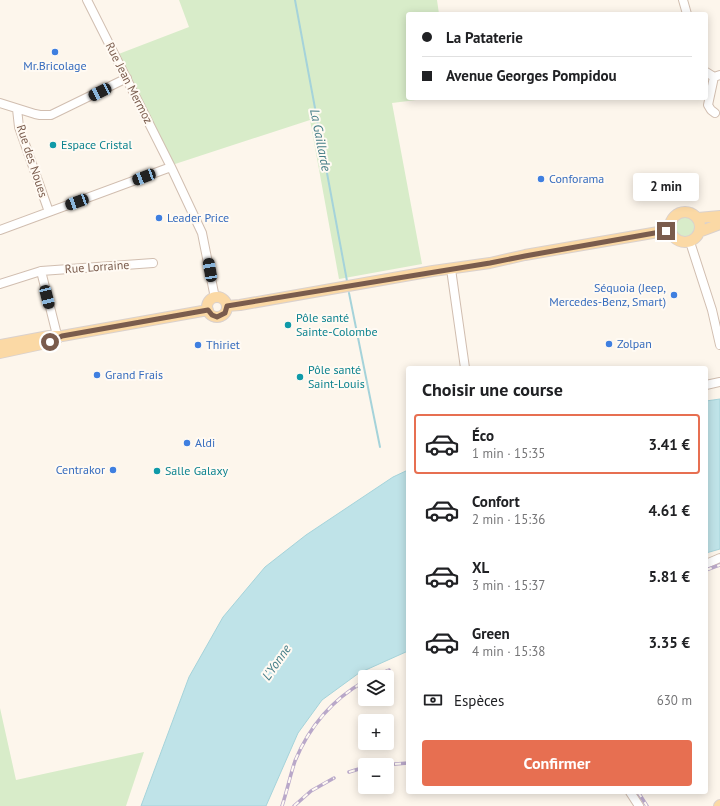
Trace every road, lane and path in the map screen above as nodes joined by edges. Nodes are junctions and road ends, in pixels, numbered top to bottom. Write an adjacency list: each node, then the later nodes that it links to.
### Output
1 (87, 0): 5 (street, Rue Jean Mermoz)
2 (683, 0): 3 (street)
3 (686, 12)
4 (717, 76): 8 (street)
5 (127, 78): 7 (street); 9 (street, Rue Jean Mermoz)
6 (0, 103): 7 (street)
7 (17, 109): 10 (street, Rue des Noues)
8 (715, 113)
9 (171, 167): 10 (street); 22 (street, Rue Jean Mermoz)
10 (49, 212): 14 (street)
11 (720, 216): 12 (main road)
12 (698, 218): 15 (main road); 16 (main road)
13 (720, 224): 16 (main road)
14 (0, 230)
15 (670, 230): 17 (main road); 19 (main road)
16 (699, 232): 17 (main road)
17 (690, 242): 27 (street)
18 (153, 263): 20 (street, Rue Lorraine)
19 (451, 269): 23 (main road); 29 (street)
20 (41, 271): 21 (street, Rue Lorraine); 25 (street)
21 (0, 284)
22 (214, 298): 23 (main road); 24 (main road)
23 (227, 306): 24 (main road)
24 (208, 310): 25 (main road)
25 (59, 337): 26 (main road); 28 (main road)
26 (0, 344)
27 (720, 346)
28 (0, 352)
29 (465, 366)
30 (720, 382): 31 (street)
31 (708, 385)
32 (720, 558): 33 (street)
33 (708, 563)
34 (631, 794): 35 (street)
35 (639, 806)

